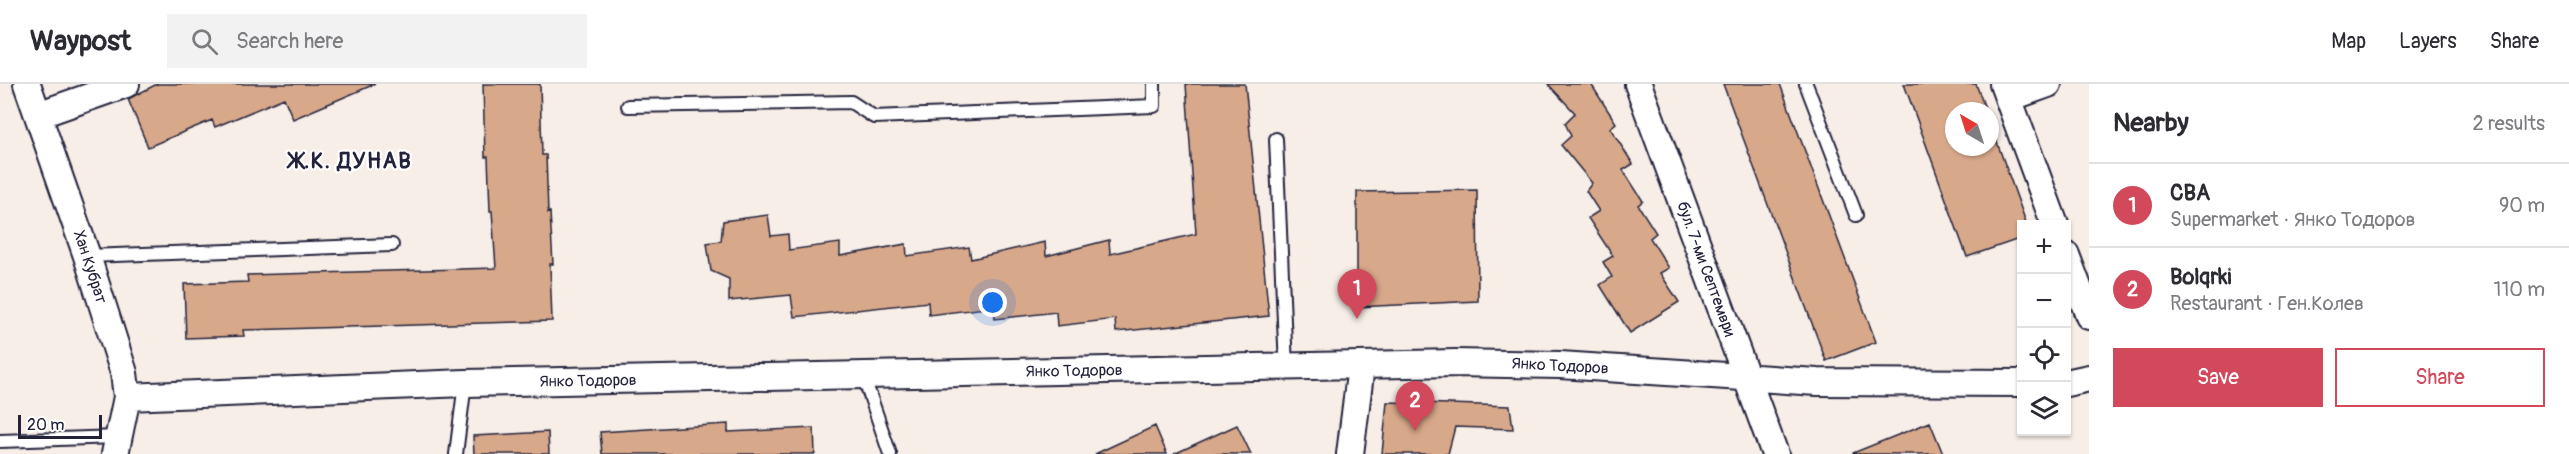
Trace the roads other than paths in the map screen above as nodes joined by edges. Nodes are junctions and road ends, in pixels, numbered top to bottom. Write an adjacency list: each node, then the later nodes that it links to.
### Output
1 (27, 84): 9 (street, Хан Кубрат)
2 (126, 84): 9 (street)
3 (1154, 84): 8 (lane)
4 (1638, 84): 20 (street, бул. 7-ми Септември)
5 (1806, 84): 11 (lane)
6 (2048, 84): 7 (street)
7 (2006, 91): 12 (street)
8 (628, 106)
9 (38, 115): 14 (street, Хан Кубрат)
10 (1276, 139): 18 (lane)
11 (1856, 214)
12 (2053, 220)
13 (392, 245): 14 (lane)
14 (87, 256): 25 (street, Хан Кубрат)
15 (2071, 266): 16 (street)
16 (2089, 316)
17 (1361, 366): 18 (street, Янко Тодоров); 20 (street, Янко Тодоров); 30 (street)
18 (1286, 367): 19 (street, Янко Тодоров)
19 (863, 375): 22 (street, Янко Тодоров); 29 (lane)
20 (1747, 378): 23 (street, Янко Тодоров); 31 (street, бул. 7-ми Септември)
21 (2089, 378): 24 (street)
22 (465, 383): 25 (street, Янко Тодоров); 28 (lane)
23 (2017, 383)
24 (2071, 383)
25 (127, 397): 27 (street, Хан Кубрат)
26 (0, 441): 27 (lane)
27 (117, 446)
28 (456, 454)
29 (890, 454)
30 (1350, 454)
31 (1775, 454)

